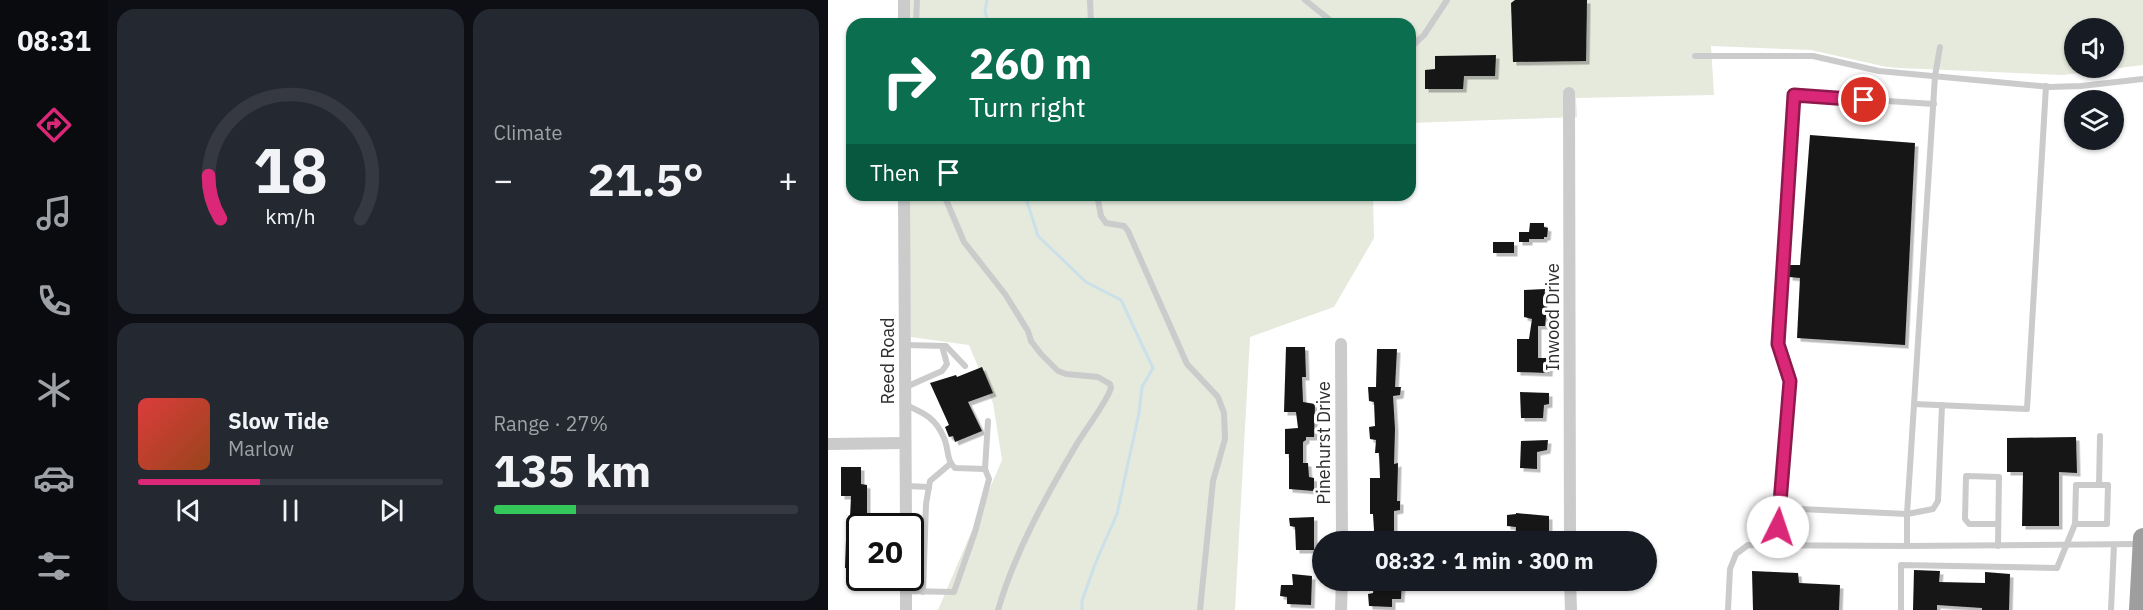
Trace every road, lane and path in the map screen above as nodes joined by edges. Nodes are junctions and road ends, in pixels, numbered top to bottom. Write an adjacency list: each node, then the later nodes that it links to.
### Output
1 (904, 0): 6 (street)
2 (917, 0): 7 (lane)
3 (1090, 0): 8 (lane)
4 (1305, 0): 9 (lane)
5 (1447, 0): 10 (lane)
6 (904, 18)
7 (916, 18)
8 (1091, 18)
9 (1328, 18)
10 (1416, 42)
11 (1940, 47): 13 (lane)
12 (1695, 56): 13 (lane)
13 (1935, 76): 15 (lane); 17 (lane)
14 (2143, 79): 15 (lane)
15 (2046, 86): 28 (lane)
16 (1569, 93): 44 (street, Inwood Drive)
17 (1934, 104): 26 (lane); 38 (lane)
18 (904, 201): 22 (street, Reed Road)
19 (947, 201): 57 (lane)
20 (1098, 201): 58 (lane)
21 (1341, 344): 43 (street, Pinehurst Drive)
22 (905, 345): 23 (lane); 25 (street, Reed Road)
23 (942, 346): 24 (lane); 25 (lane)
24 (965, 366)
25 (905, 387): 27 (street, Reed Road)
26 (1914, 404): 28 (lane); 40 (lane)
27 (905, 405): 31 (street, Reed Road); 33 (lane)
28 (1942, 405): 40 (lane)
29 (988, 421): 34 (lane)
30 (2100, 436): 35 (lane)
31 (905, 443): 32 (street); 36 (street, Reed Road)
32 (828, 444)
33 (950, 464): 34 (lane); 37 (lane)
34 (985, 469): 55 (lane)
35 (2099, 484): 42 (lane); 42 (lane)
36 (906, 486): 37 (lane); 39 (street, Reed Road)
37 (929, 487): 55 (lane)
38 (1779, 508): 40 (lane); 48 (lane)
39 (906, 513)
40 (1907, 514): 49 (lane)
41 (1998, 524): 41 (lane); 50 (lane)
42 (2075, 524): 51 (lane)
43 (1342, 531)
44 (1570, 531)
45 (2143, 538): 46 (highway)
46 (2143, 543): 47 (lane); 64 (highway)
47 (2114, 545): 51 (lane); 63 (lane)
48 (1777, 546): 49 (lane); 61 (lane)
49 (1907, 546): 50 (lane)
50 (1998, 546): 51 (lane)
51 (2065, 546): 62 (lane)
52 (906, 591): 55 (lane); 56 (street)
53 (1342, 591): 59 (street)
54 (1570, 591): 60 (street)
55 (923, 592)
56 (906, 610)
57 (998, 610)
58 (1200, 610)
59 (1341, 610)
60 (1570, 610)
61 (1728, 610)
62 (1901, 610)
63 (2111, 610)
64 (2139, 610)

